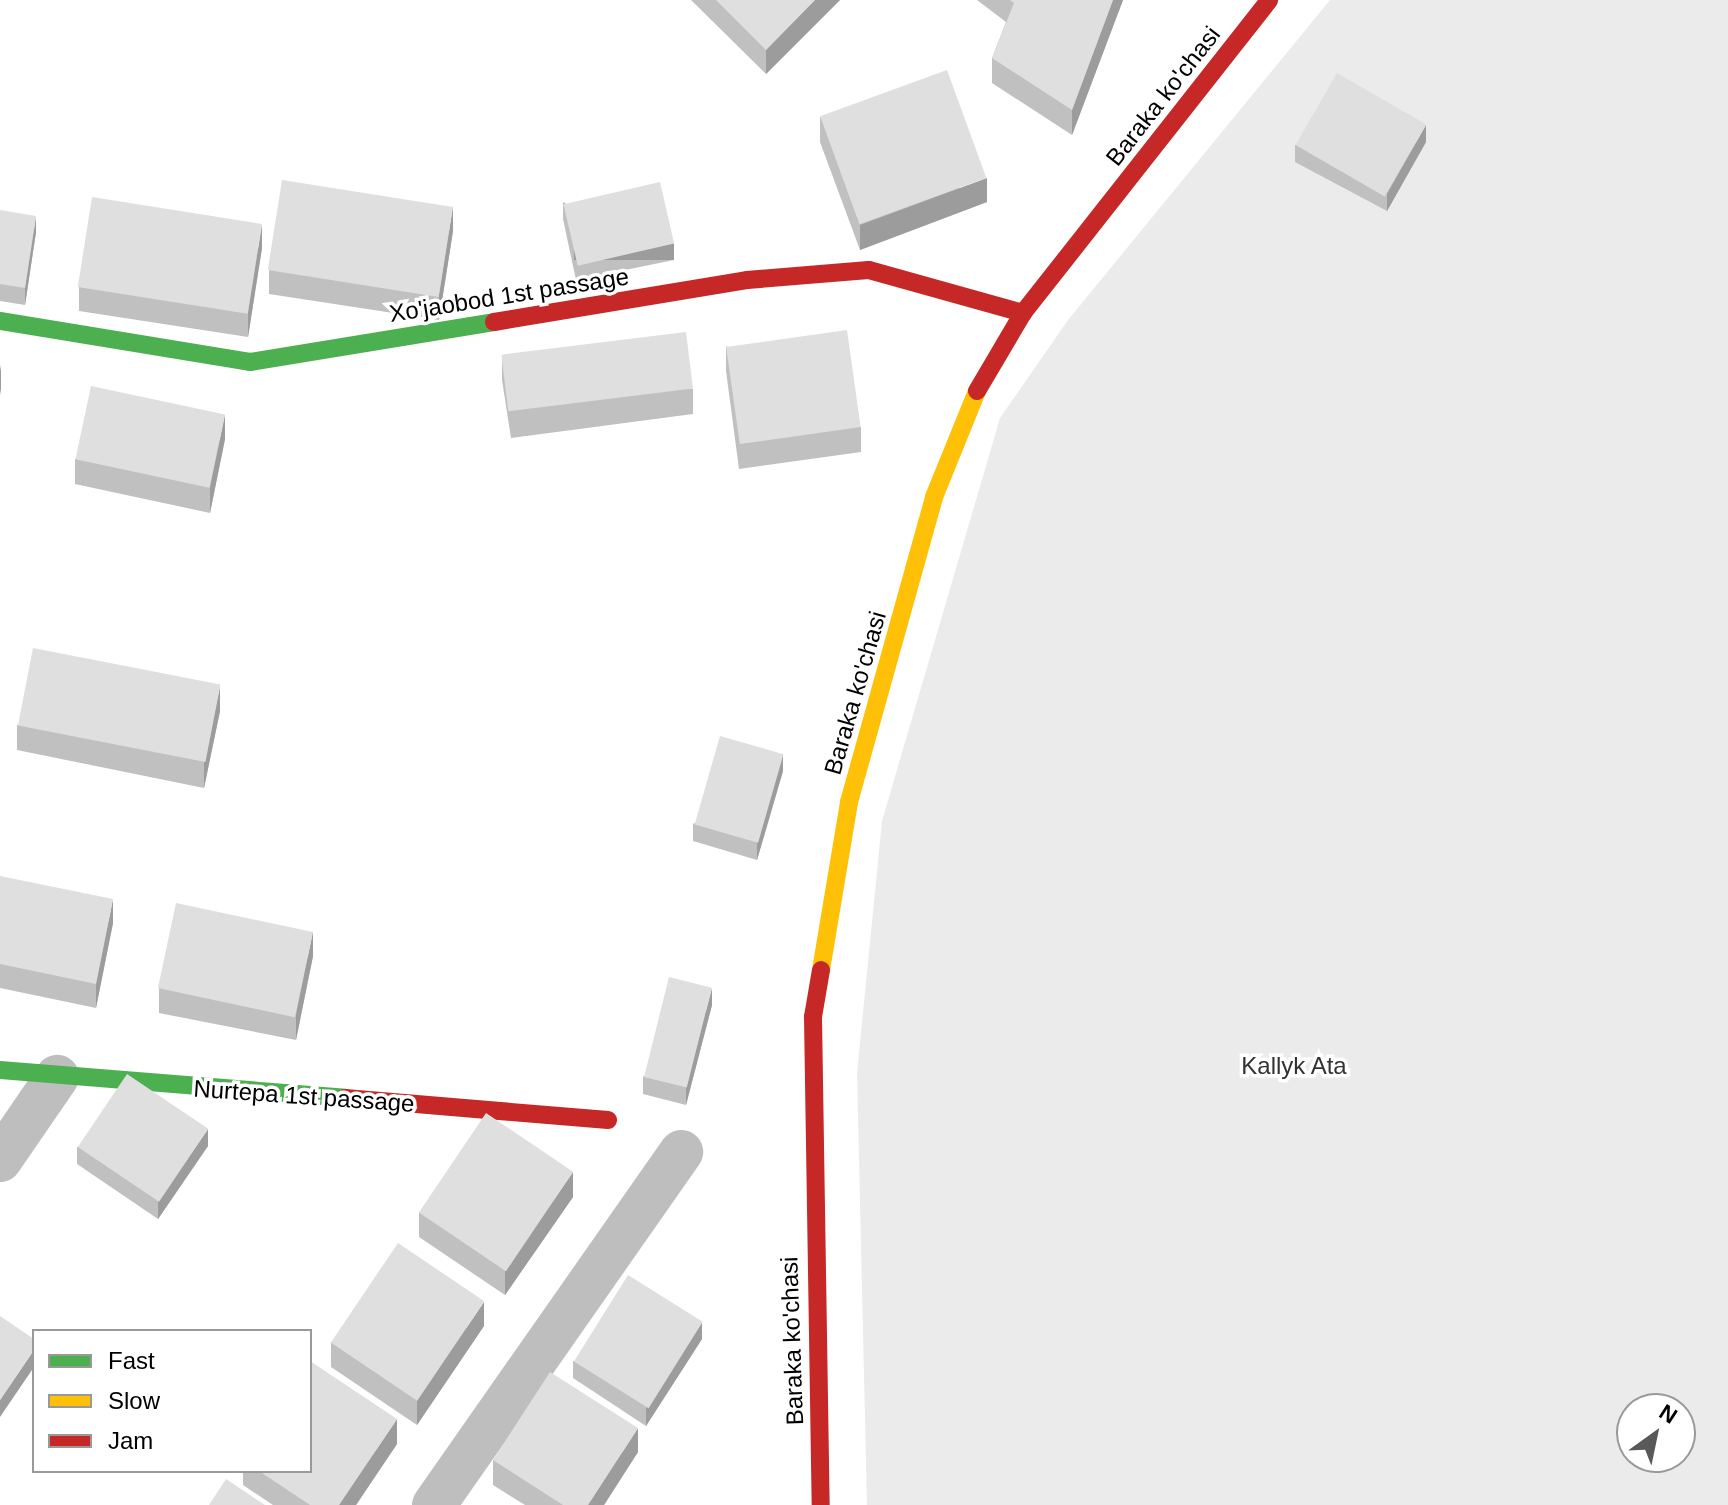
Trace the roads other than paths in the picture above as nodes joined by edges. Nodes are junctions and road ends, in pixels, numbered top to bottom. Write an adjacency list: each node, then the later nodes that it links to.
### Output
1 (1269, 0): 2 (street, Baraka ko'chasi)
2 (1023, 313): 3 (street, Xo'jaobod 1st passage); 10 (street, Baraka ko'chasi)
3 (0, 321)
4 (0, 1070): 5 (street, Nurtepa 1st passage)
5 (57, 1077): 6 (street, Nurtepa 1st passage); 8 (street)
6 (608, 1120)
7 (681, 1152): 9 (street)
8 (0, 1160)
9 (434, 1505)
10 (821, 1505)

